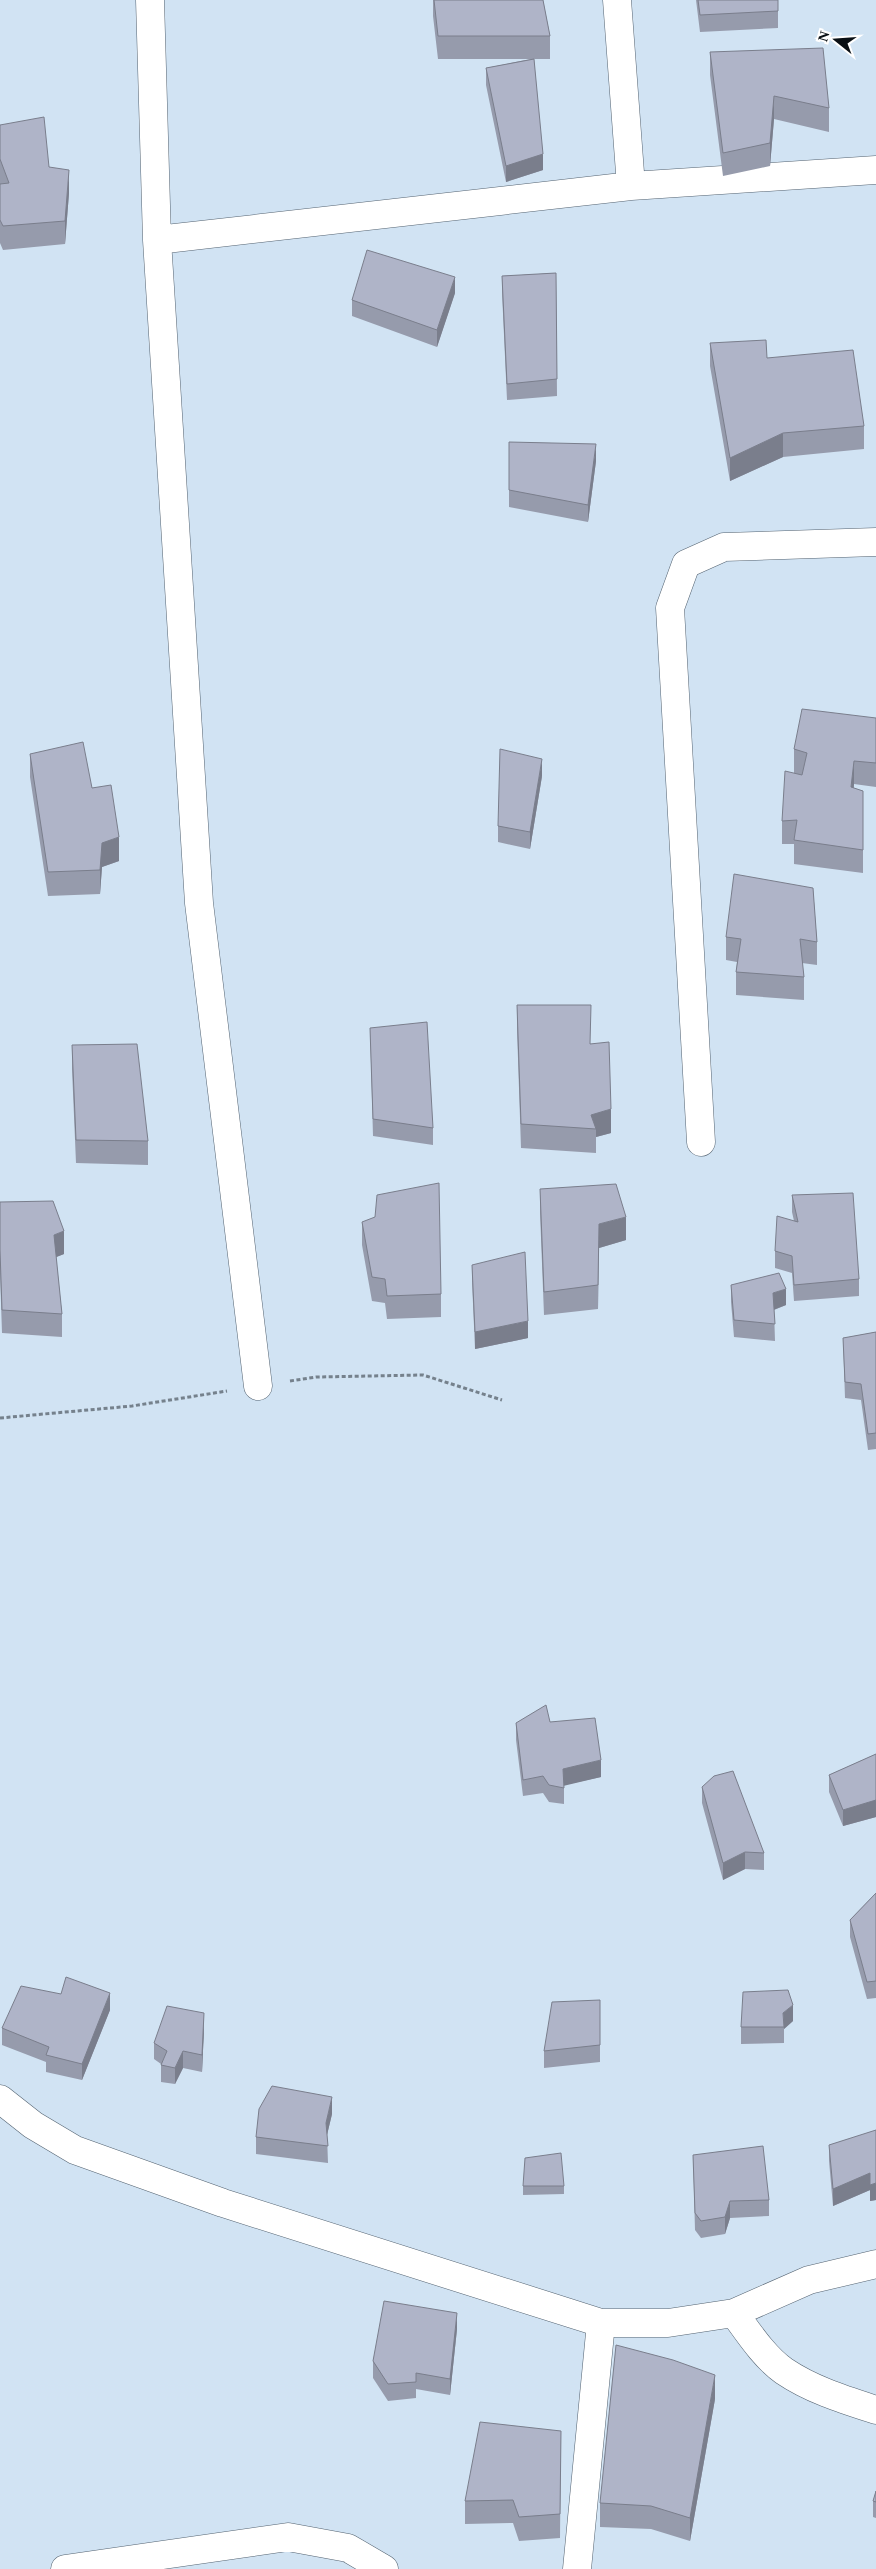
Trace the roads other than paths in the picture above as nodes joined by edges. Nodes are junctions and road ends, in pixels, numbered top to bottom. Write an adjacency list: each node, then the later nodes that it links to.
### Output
1 (150, 0): 5 (street)
2 (617, 0): 4 (street)
3 (876, 170): 4 (street)
4 (631, 186): 5 (street)
5 (157, 240): 8 (street)
6 (876, 542): 7 (street)
7 (701, 1142)
8 (258, 1386)
9 (0, 2099): 12 (street)
10 (876, 2264): 11 (street)
11 (734, 2313): 12 (street); 13 (street)
12 (601, 2323): 16 (street)
13 (876, 2410)
14 (65, 2569): 15 (street)
15 (384, 2569)
16 (577, 2569)

